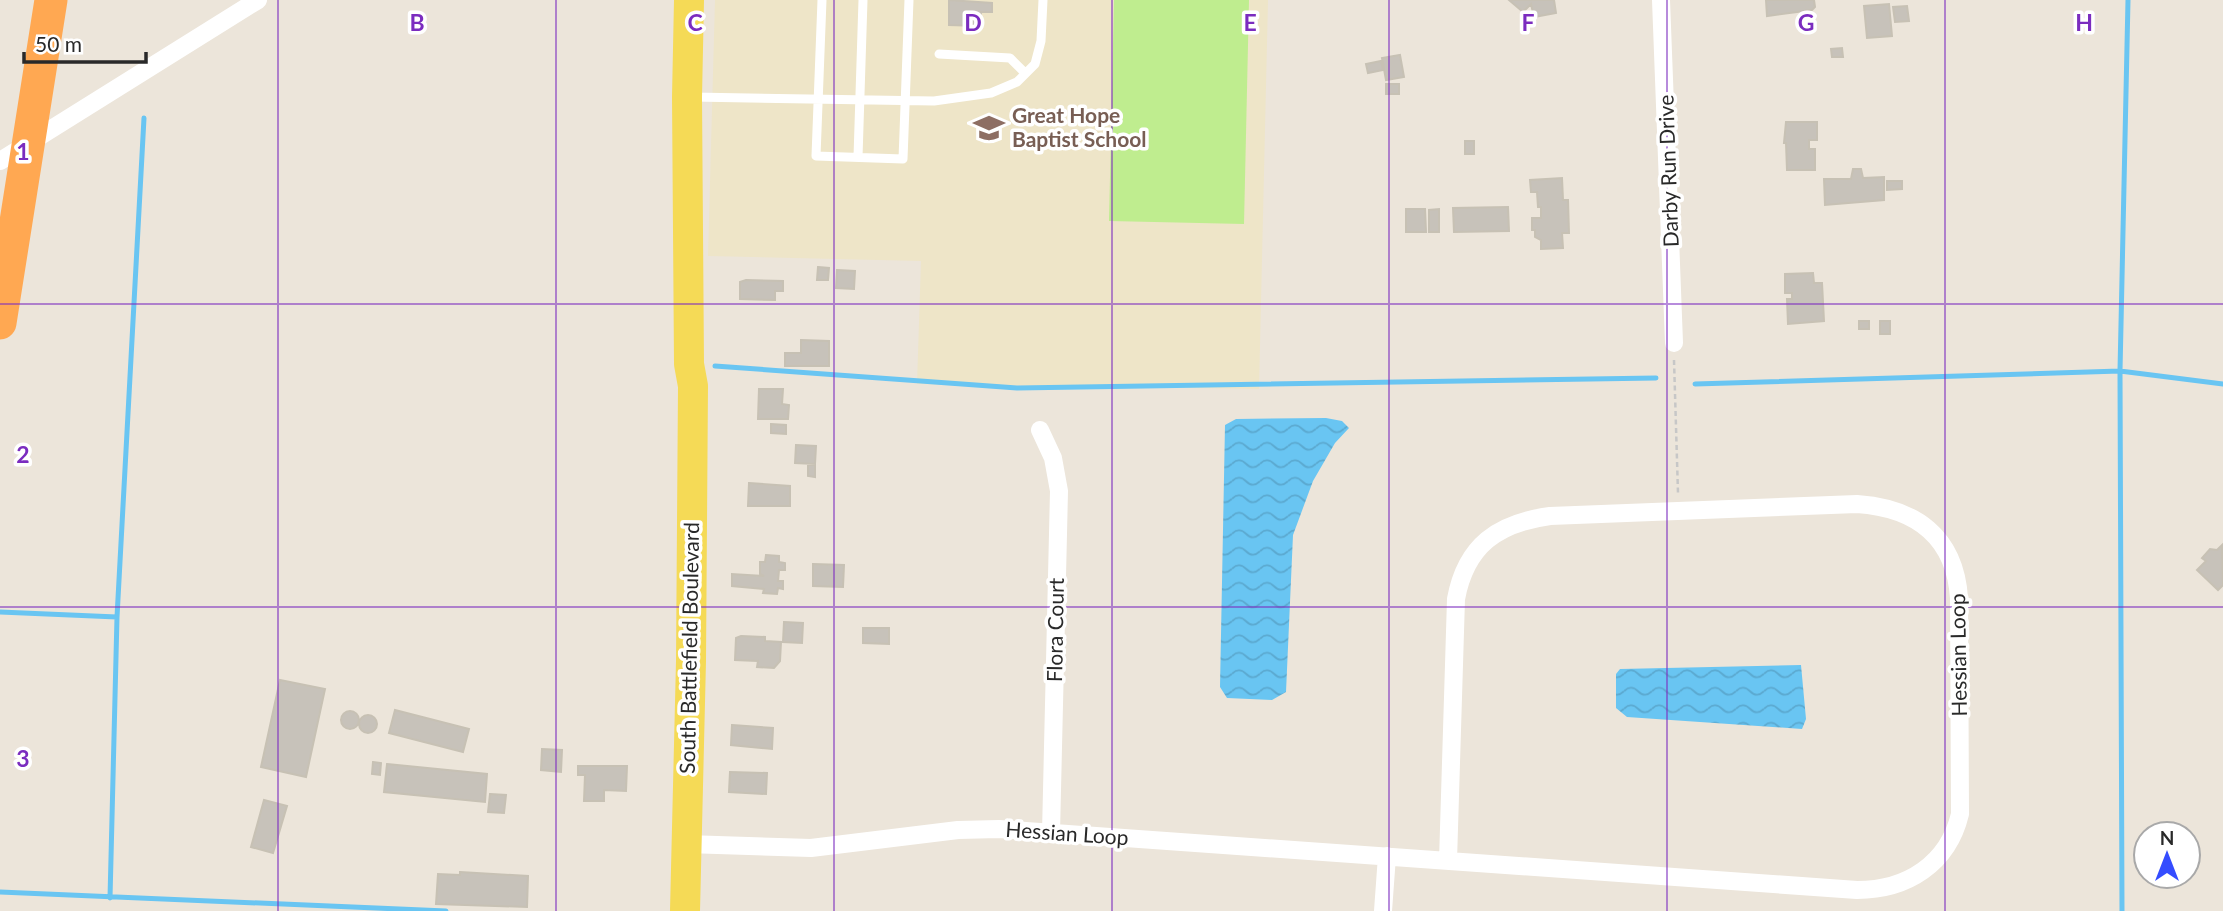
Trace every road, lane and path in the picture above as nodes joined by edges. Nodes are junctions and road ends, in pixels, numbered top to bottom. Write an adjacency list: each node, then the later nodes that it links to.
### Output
1 (51, 0): 18 (highway)
2 (258, 0): 17 (street)
3 (689, 0): 12 (main road, South Battlefield Boulevard)
4 (710, 0): 12 (main road, South Battlefield Boulevard)
5 (821, 0): 13 (lane)
6 (863, 0): 14 (lane)
7 (909, 0): 15 (lane)
8 (1043, 0): 11 (lane)
9 (1661, 0): 19 (street, Darby Run Drive)
10 (939, 54): 11 (lane)
11 (1025, 73): 15 (lane)
12 (696, 97): 13 (lane); 23 (main road, South Battlefield Boulevard)
13 (818, 99): 14 (lane); 16 (lane)
14 (860, 100): 15 (lane); 16 (lane)
15 (905, 100): 16 (lane)
16 (858, 157)
17 (0, 161)
18 (0, 323)
19 (1674, 342): 21 (path)
20 (1040, 430): 22 (street, Flora Court)
21 (1679, 512): 25 (street, Hessian Loop); 25 (street, Hessian Loop)
22 (1051, 833): 23 (street, Hessian Loop); 24 (street, Hessian Loop)
23 (686, 844): 26 (main road, South Battlefield Boulevard)
24 (1387, 856): 25 (street, Hessian Loop); 27 (street)
25 (1448, 861)
26 (685, 911)
27 (1383, 911)

